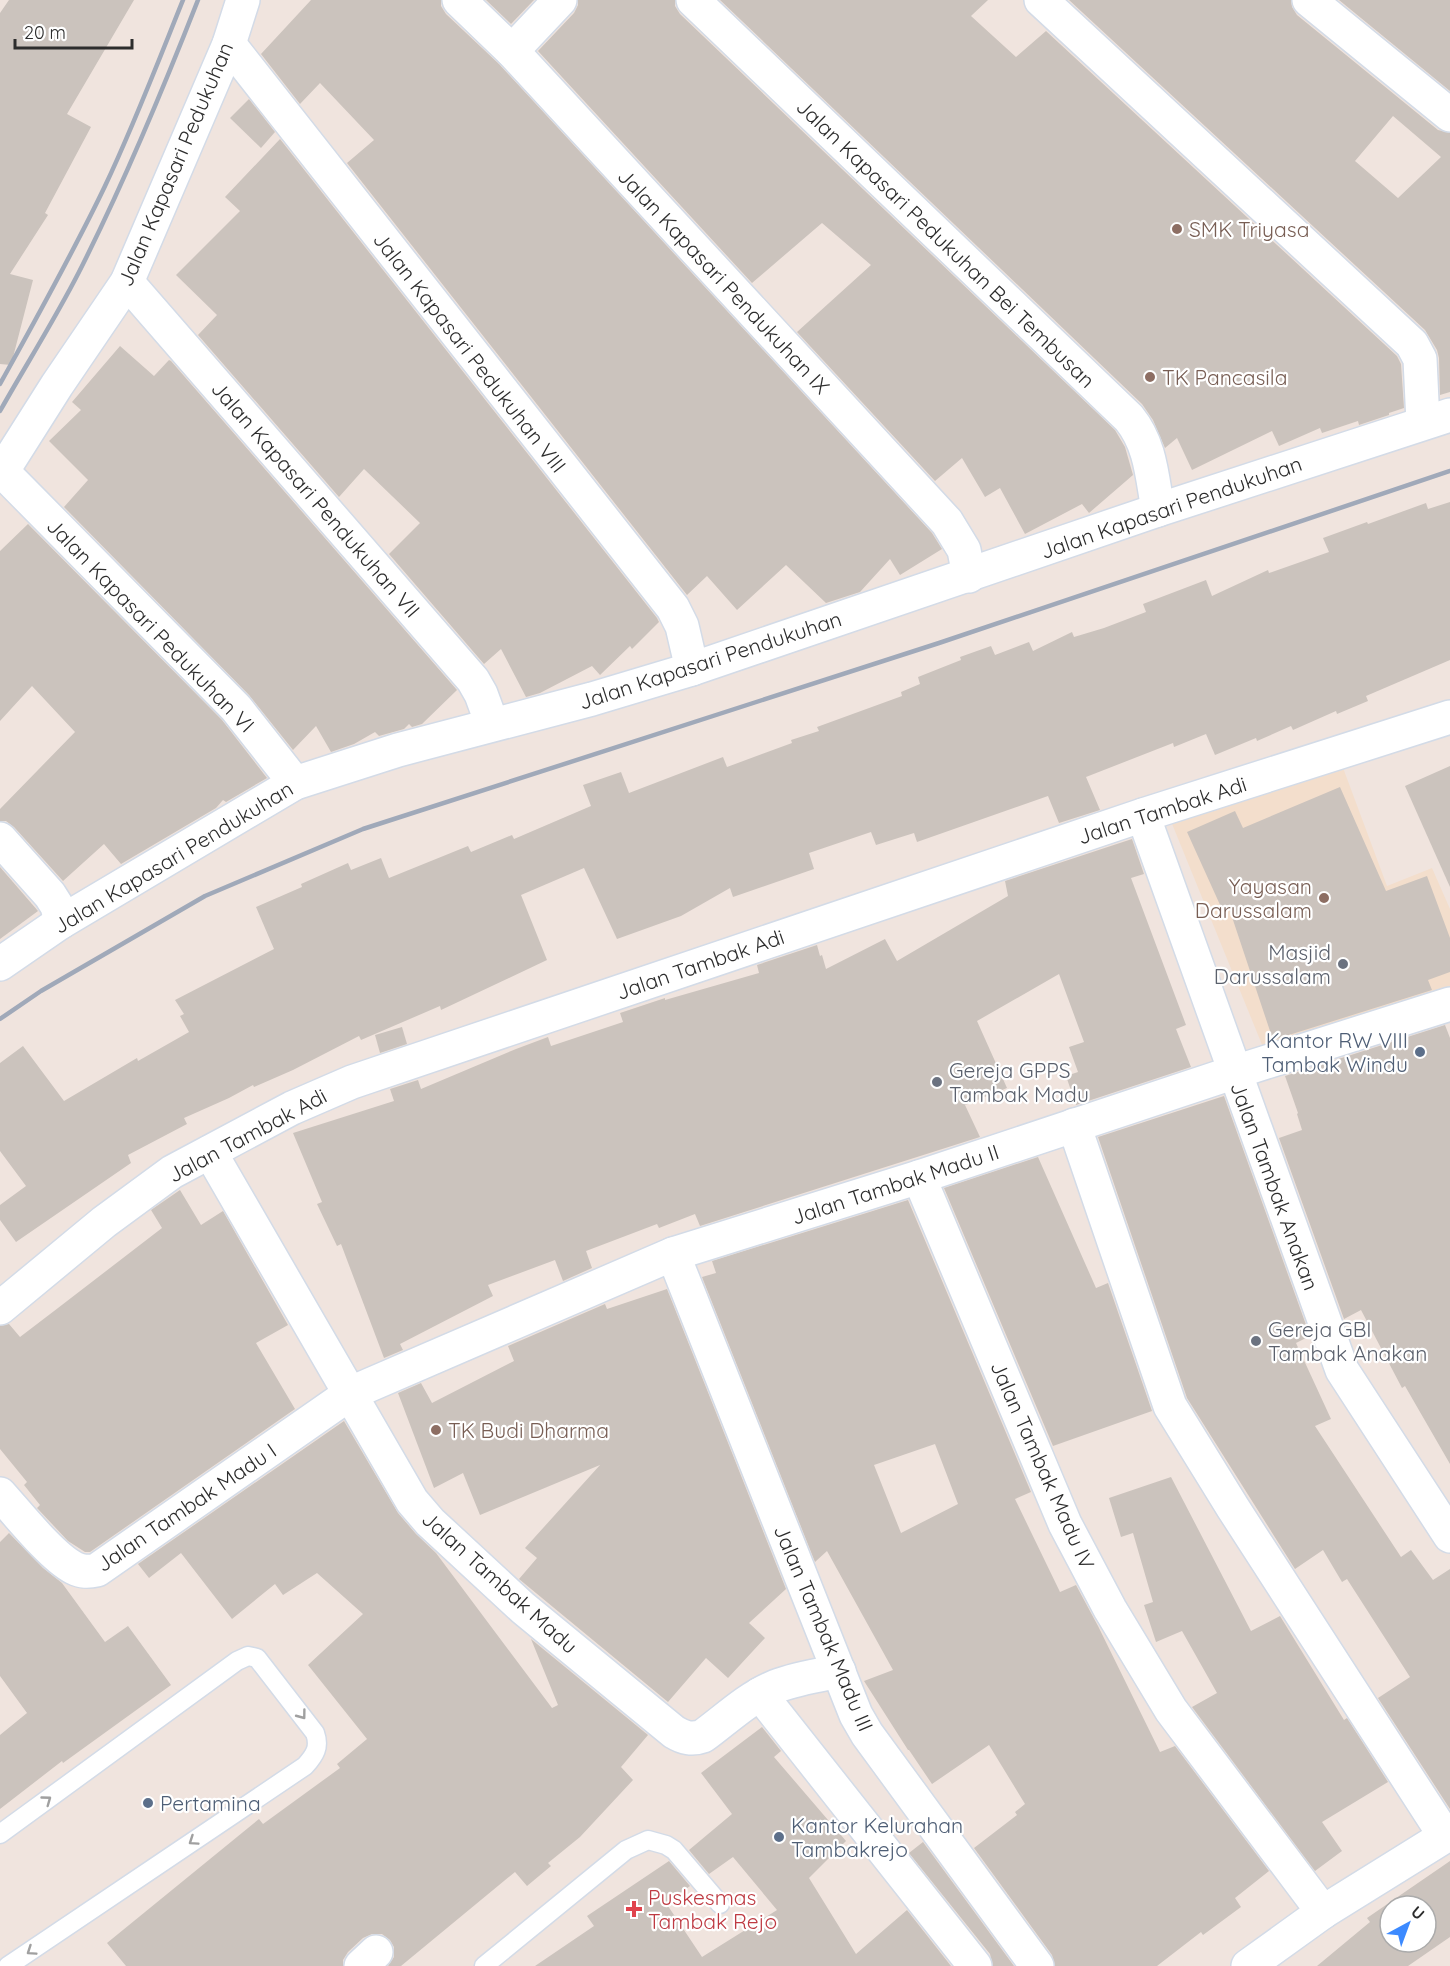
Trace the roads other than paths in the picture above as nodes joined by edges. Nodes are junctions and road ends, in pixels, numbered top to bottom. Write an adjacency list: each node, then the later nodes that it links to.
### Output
1 (243, 0): 7 (street, Jalan Kapasari Pedukuhan)
2 (459, 0): 8 (street, Jalan Kapasari Pendukuhan IX)
3 (560, 0): 8 (street)
4 (693, 0): 13 (street, Jalan Kapasari Pedukuhan Bei Tembusan)
5 (1041, 0): 11 (street)
6 (1309, 0): 9 (street)
7 (229, 44): 10 (street, Jalan Kapasari Pedukuhan); 15 (street, Jalan Kapasari Pedukuhan VIII)
8 (512, 51): 14 (street, Jalan Kapasari Pendukuhan IX)
9 (1450, 115)
10 (127, 282): 12 (street, Jalan Kapasari Pedukuhan); 17 (street, Jalan Kapasari Pendukuhan VII)
11 (1437, 419): 13 (street, Jalan Kapasari Pendukuhan)
12 (1, 473): 18 (street, Jalan Kapasari Pedukuhan VI)
13 (1158, 510): 14 (street, Jalan Kapasari Pendukuhan)
14 (969, 576): 15 (street, Jalan Kapasari Pendukuhan)
15 (692, 669): 17 (street, Jalan Kapasari Pendukuhan)
16 (1450, 717): 19 (street, Jalan Tambak Adi)
17 (492, 724): 18 (street, Jalan Kapasari Pendukuhan)
18 (295, 783): 21 (street, Jalan Kapasari Pendukuhan)
19 (1143, 815): 24 (street, Jalan Tambak Anakan); 26 (street, Jalan Tambak Adi)
20 (0, 838): 21 (street)
21 (61, 922): 22 (street, Jalan Kapasari Pendukuhan)
22 (0, 964)
23 (1450, 1004): 24 (street, Jalan Tambak Madu II)
24 (1235, 1072): 25 (street, Jalan Tambak Madu II); 32 (street, Jalan Tambak Anakan)
25 (1074, 1125): 27 (street, Jalan Tambak Madu II); 36 (street)
26 (210, 1152): 29 (street, Jalan Tambak Adi); 30 (street, Jalan Tambak Madu)
27 (919, 1177): 28 (street, Jalan Tambak Madu II); 38 (street, Jalan Tambak Madu IV)
28 (673, 1254): 30 (street, Jalan Tambak Madu II); 33 (street, Jalan Tambak Madu III)
29 (0, 1308)
30 (351, 1393): 31 (street, Jalan Tambak Madu I); 34 (street, Jalan Tambak Madu)
31 (0, 1494)
32 (1450, 1536)
33 (839, 1671): 34 (street, Jalan Tambak Madu); 42 (street, Jalan Tambak Madu III)
34 (760, 1694): 41 (street)
35 (0, 1834): 39 (lane, one-way to 39)
36 (1448, 1834): 38 (street)
37 (720, 1904): 40 (lane)
38 (1323, 1912): 43 (street)
39 (8, 1966)
40 (484, 1966)
41 (975, 1966)
42 (1037, 1966)
43 (1248, 1966)

